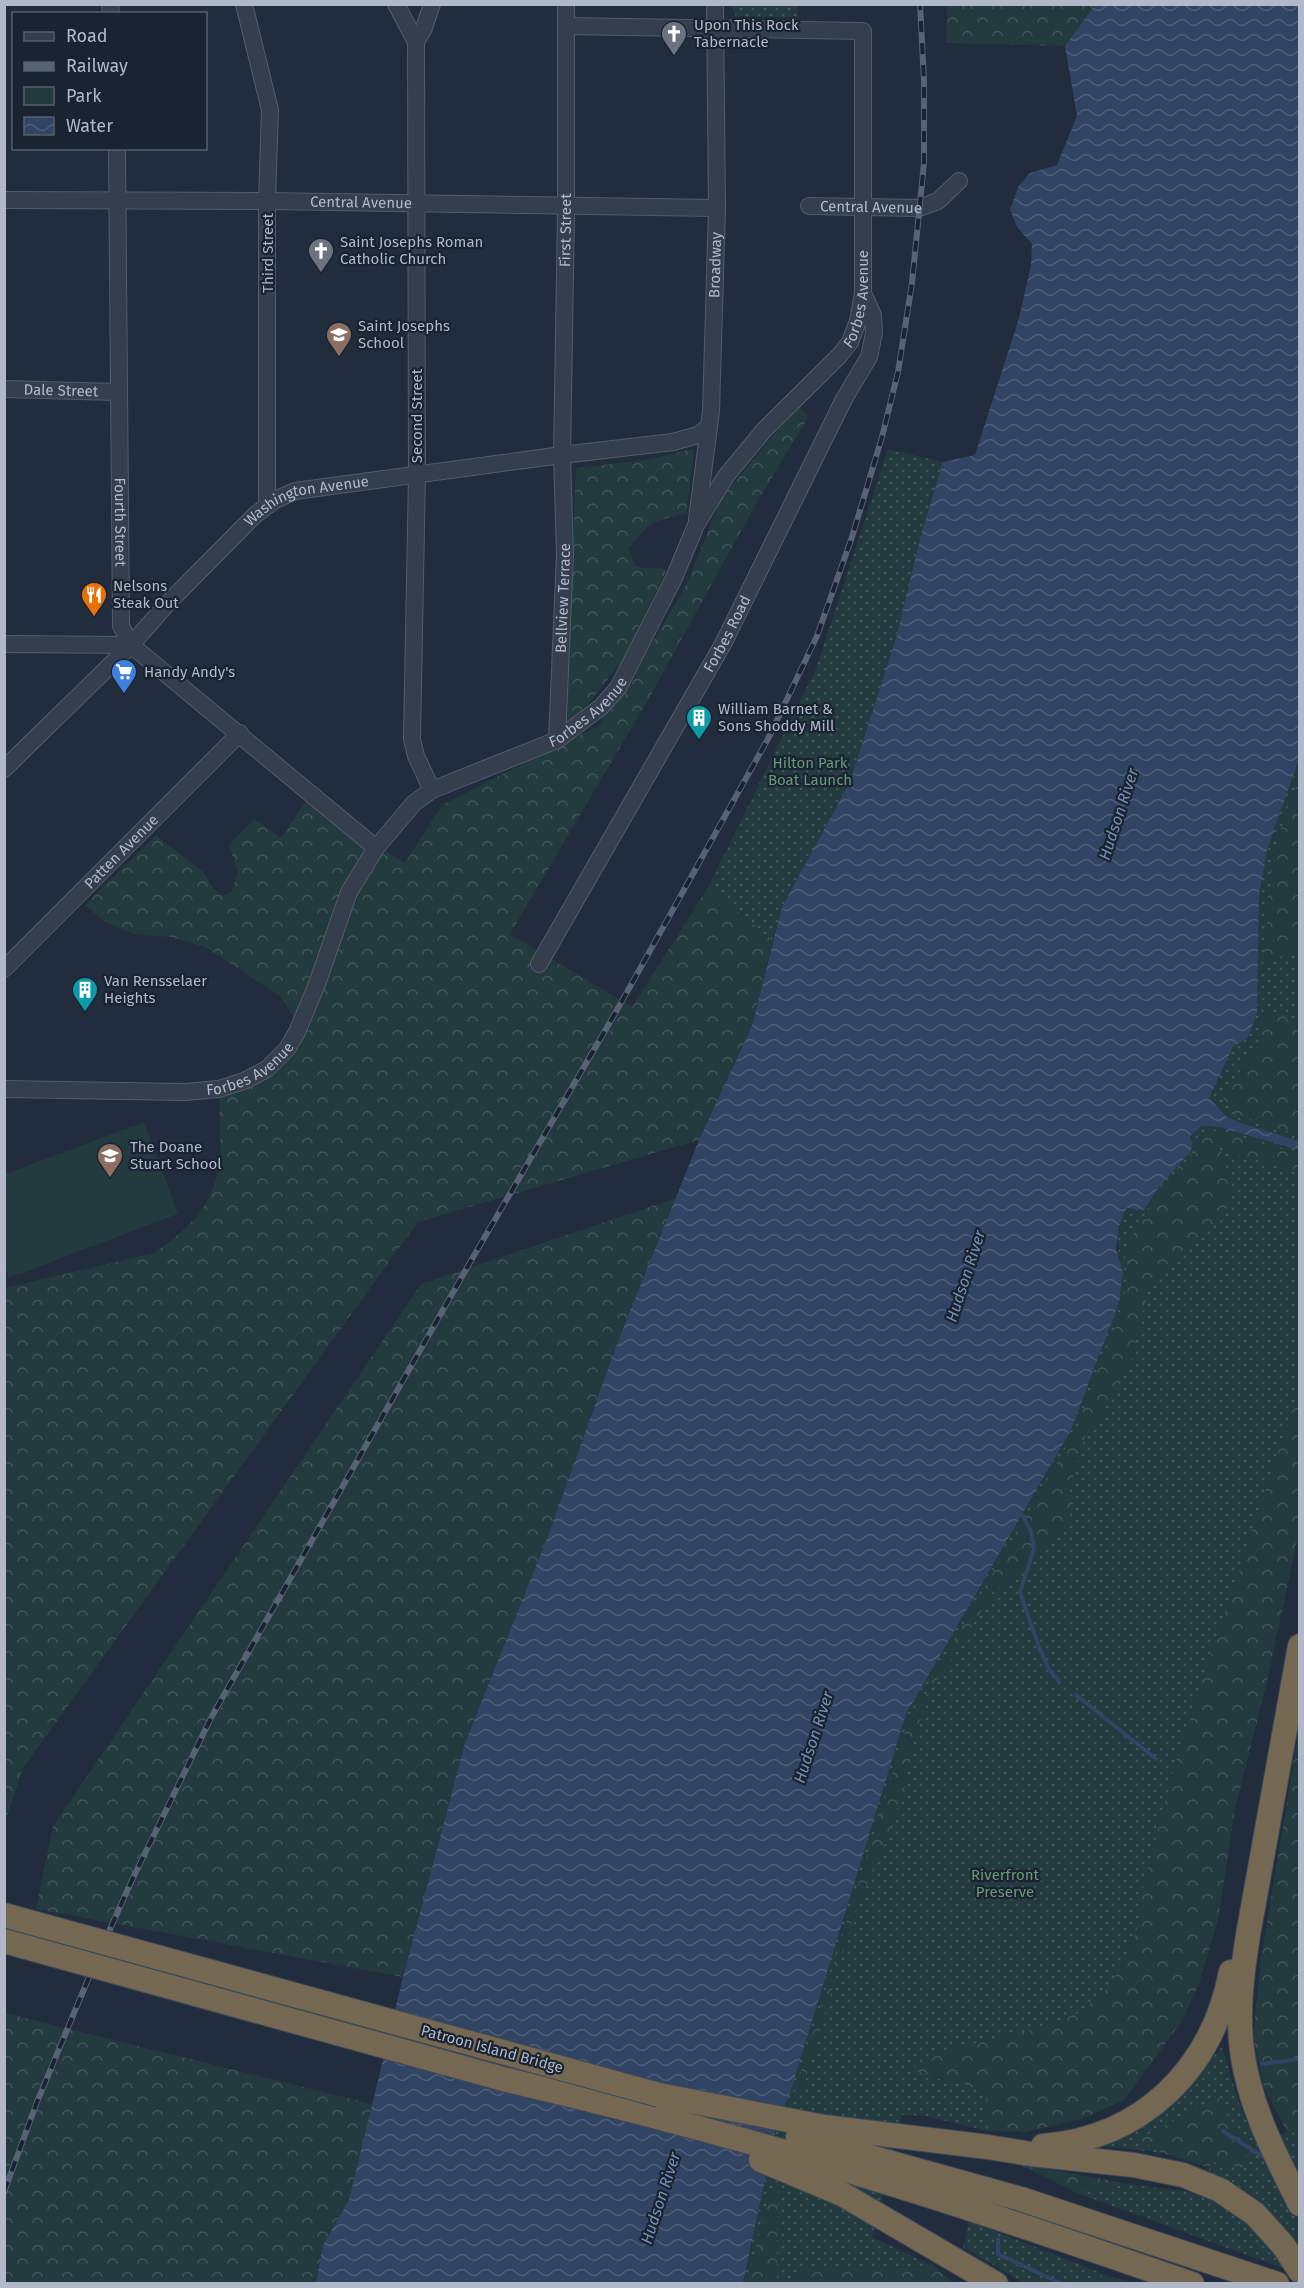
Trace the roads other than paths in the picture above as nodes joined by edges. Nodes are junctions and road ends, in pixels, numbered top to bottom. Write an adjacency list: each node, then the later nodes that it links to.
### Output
1 (244, 4): 13 (street, Third Street)
2 (396, 4): 8 (street)
3 (432, 4): 8 (street, Second Street)
4 (566, 4): 6 (street, First Street)
5 (715, 4): 7 (street, Broadway)
6 (566, 26): 7 (street); 15 (street, First Street)
7 (715, 30): 17 (street, Broadway); 18 (street, Forbes Avenue)
8 (416, 42): 14 (street, Second Street)
9 (117, 150): 12 (street, Fourth Street)
10 (959, 181): 18 (street, Central Avenue)
11 (4, 200): 12 (street, Central Avenue)
12 (117, 200): 13 (street, Central Avenue); 21 (street, Fourth Street)
13 (267, 201): 14 (street, Central Avenue); 25 (street, Third Street)
14 (416, 203): 15 (street, Central Avenue); 24 (street, Second Street)
15 (566, 206): 17 (street, Central Avenue); 23 (street, First Street)
16 (809, 206): 18 (street, Central Avenue)
17 (717, 208): 22 (street, Broadway)
18 (863, 208): 19 (street, Forbes Avenue)
19 (863, 293): 26 (street, Forbes Avenue); 34 (street, Forbes Road)
20 (4, 389): 21 (street, Dale Street)
21 (118, 392): 28 (street, Fourth Street)
22 (709, 427): 23 (street, Washington Avenue); 26 (street, Broadway)
23 (562, 455): 24 (street, Washington Avenue); 30 (street, Bellview Terrace)
24 (417, 474): 25 (street, Washington Avenue); 32 (street, Second Street)
25 (267, 505): 28 (street, Washington Avenue)
26 (696, 525): 30 (street, Forbes Avenue)
27 (4, 644): 28 (street)
28 (131, 645): 29 (street, Fourth Street); 31 (street, Washington Avenue)
29 (240, 733): 33 (street, Fourth Street); 35 (street, Patten Avenue)
30 (557, 740): 32 (street, Forbes Avenue)
31 (4, 769)
32 (432, 790): 33 (street, Forbes Avenue)
33 (376, 848): 36 (street, Forbes Avenue)
34 (539, 964)
35 (4, 969)
36 (4, 1089)
37 (1299, 1646): 38 (highway)
38 (1267, 1824): 43 (highway); 44 (highway)
39 (4, 1915): 42 (highway, Patroon Island Bridge, bridge)
40 (4, 1941): 41 (highway, Patroon Island Bridge, bridge)
41 (507, 2080): 45 (highway); 49 (highway, Patroon Island Bridge)
42 (659, 2095): 43 (highway); 50 (highway, Patroon Island Bridge)
43 (988, 2146): 46 (highway)
44 (1299, 2204)
45 (955, 2260): 47 (highway); 48 (highway)
46 (1299, 2271)
47 (983, 2283)
48 (996, 2283)
49 (1192, 2283)
50 (1277, 2283)

